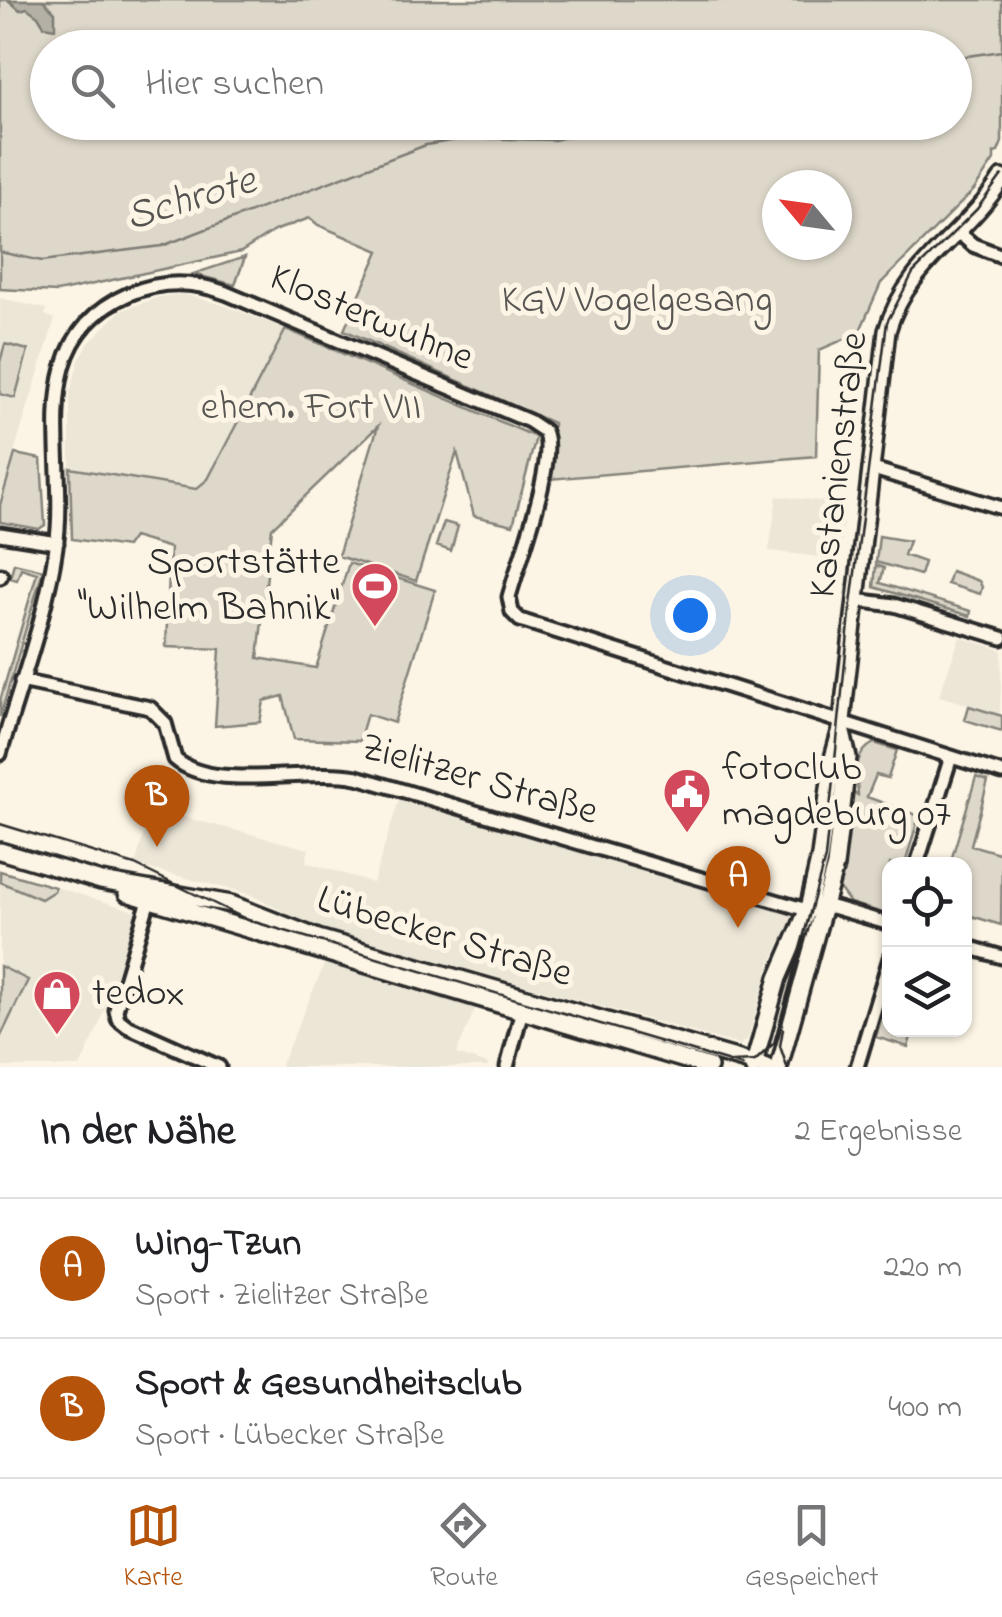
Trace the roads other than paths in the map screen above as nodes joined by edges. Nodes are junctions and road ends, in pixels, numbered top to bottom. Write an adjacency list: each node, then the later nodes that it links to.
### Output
1 (1002, 178): 2 (main road, Kastanienstraße)
2 (958, 232): 3 (street); 4 (main road, Kastanienstraße)
3 (1002, 256)
4 (870, 468): 5 (street); 8 (main road, Kastanienstraße)
5 (1002, 508)
6 (0, 534): 7 (street)
7 (57, 543): 10 (street, Klosterwuhne); 11 (street, Klosterwuhne)
8 (854, 600): 9 (street); 11 (main road, Kastanienstraße)
9 (1002, 638)
10 (21, 681): 12 (street, Klosterwuhne); 19 (street, Zielitzer Straße)
11 (841, 726): 13 (street); 19 (main road, Kastanienstraße)
12 (0, 754)
13 (951, 757): 14 (street); 16 (street)
14 (1002, 773)
15 (0, 851): 17 (main road, Lübecker Straße)
16 (919, 857)
17 (100, 881): 18 (main road, Lübecker Straße); 25 (main road, Lübecker Straße)
18 (149, 900): 24 (main road, Lübecker Straße); 26 (street)
19 (816, 908): 20 (street, Zielitzer Straße); 25 (main road, Kastanienstraße); 29 (main road, Kastanienstraße)
20 (882, 922)
21 (967, 947): 22 (street)
22 (1002, 957)
23 (882, 984): 30 (street)
24 (522, 1010): 27 (street); 28 (main road, Lübecker Straße)
25 (758, 1066)
26 (219, 1067)
27 (506, 1067)
28 (710, 1067)
29 (779, 1067)
30 (857, 1067)

